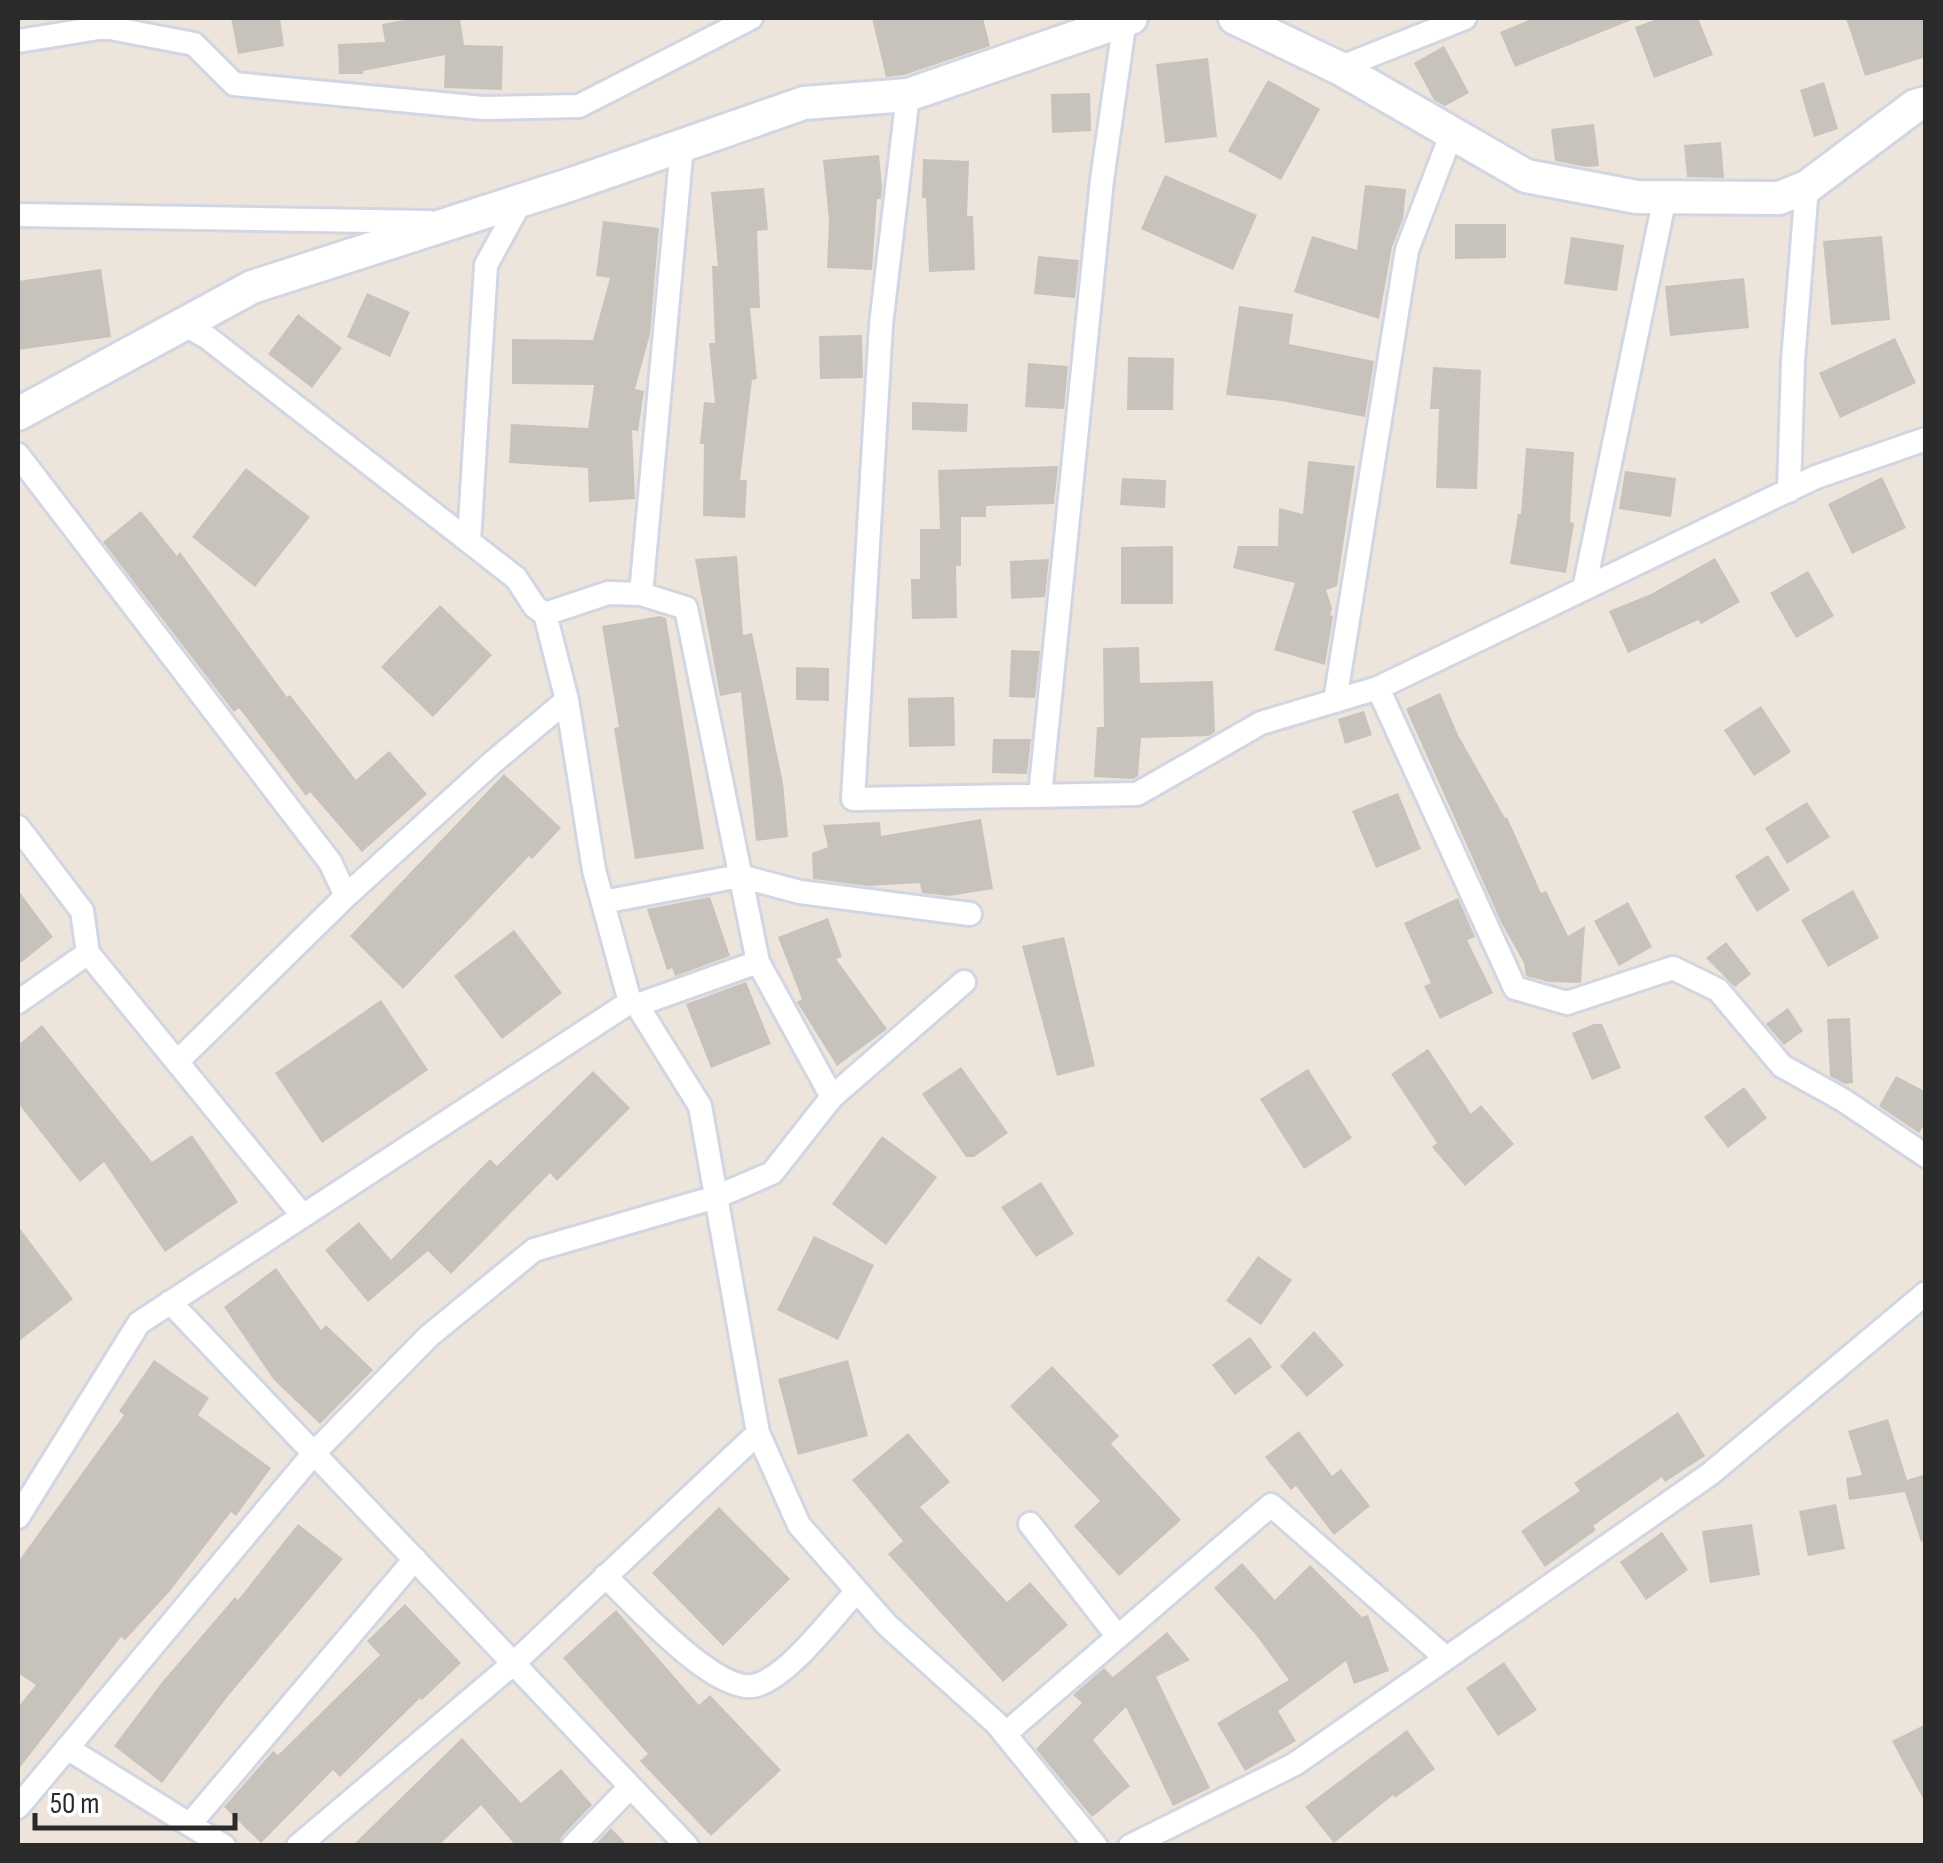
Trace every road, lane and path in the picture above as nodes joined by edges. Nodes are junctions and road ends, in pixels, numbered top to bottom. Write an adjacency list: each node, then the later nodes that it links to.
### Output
1 (751, 18): 5 (street)
2 (1128, 18): 7 (street); 29 (street)
3 (1235, 18): 6 (street)
4 (1465, 18): 6 (street)
5 (18, 41)
6 (1339, 68): 9 (street)
7 (908, 95): 10 (street); 29 (street)
8 (1926, 103): 11 (street)
9 (1451, 135): 12 (street); 28 (street)
10 (682, 146): 13 (street); 24 (street)
11 (1807, 187): 12 (street); 21 (street)
12 (1665, 197): 23 (street)
13 (521, 200): 15 (street); 22 (street)
14 (18, 215): 15 (street)
15 (452, 223): 16 (street)
16 (183, 324): 17 (street); 22 (street)
17 (18, 414)
18 (1919, 442): 20 (street); 21 (street)
19 (18, 455): 32 (street)
20 (1926, 466)
21 (1788, 490): 23 (street)
22 (469, 541): 25 (street)
23 (1584, 589): 26 (street)
24 (642, 594): 25 (street); 31 (street)
25 (545, 614): 27 (street)
26 (1378, 688): 28 (street); 42 (street)
27 (567, 700): 32 (street); 33 (street)
28 (1335, 701): 29 (street)
29 (1040, 796)
30 (18, 827): 35 (street)
31 (740, 876): 33 (street); 34 (street); 36 (street)
32 (346, 896): 40 (street)
33 (603, 902): 39 (street)
34 (970, 914)
35 (88, 954): 38 (street); 40 (street)
36 (758, 962): 39 (street); 41 (street)
37 (964, 982): 41 (street)
38 (18, 1002)
39 (634, 1003): 43 (street); 44 (street)
40 (177, 1062): 44 (street)
41 (832, 1097): 43 (street)
42 (1926, 1156)
43 (716, 1197): 47 (street); 48 (street)
44 (303, 1216): 46 (street)
45 (1926, 1294): 55 (street)
46 (170, 1302): 48 (street); 49 (street)
47 (758, 1432): 52 (street); 53 (street)
48 (314, 1453): 51 (street); 58 (street)
49 (18, 1517)
50 (1030, 1524): 54 (street)
51 (415, 1559): 56 (street); 61 (street)
52 (605, 1576): 53 (street); 56 (street)
53 (857, 1591): 57 (street)
54 (1118, 1638): 55 (street); 57 (street)
55 (1446, 1658): 67 (street)
56 (514, 1663): 59 (street); 63 (street)
57 (1004, 1734): 66 (street)
58 (67, 1748): 60 (street); 61 (street)
59 (630, 1787): 64 (street); 65 (street)
60 (18, 1807)
61 (190, 1824): 62 (street)
62 (224, 1846)
63 (298, 1846)
64 (573, 1846)
65 (687, 1846)
66 (1096, 1846)
67 (1130, 1846)

